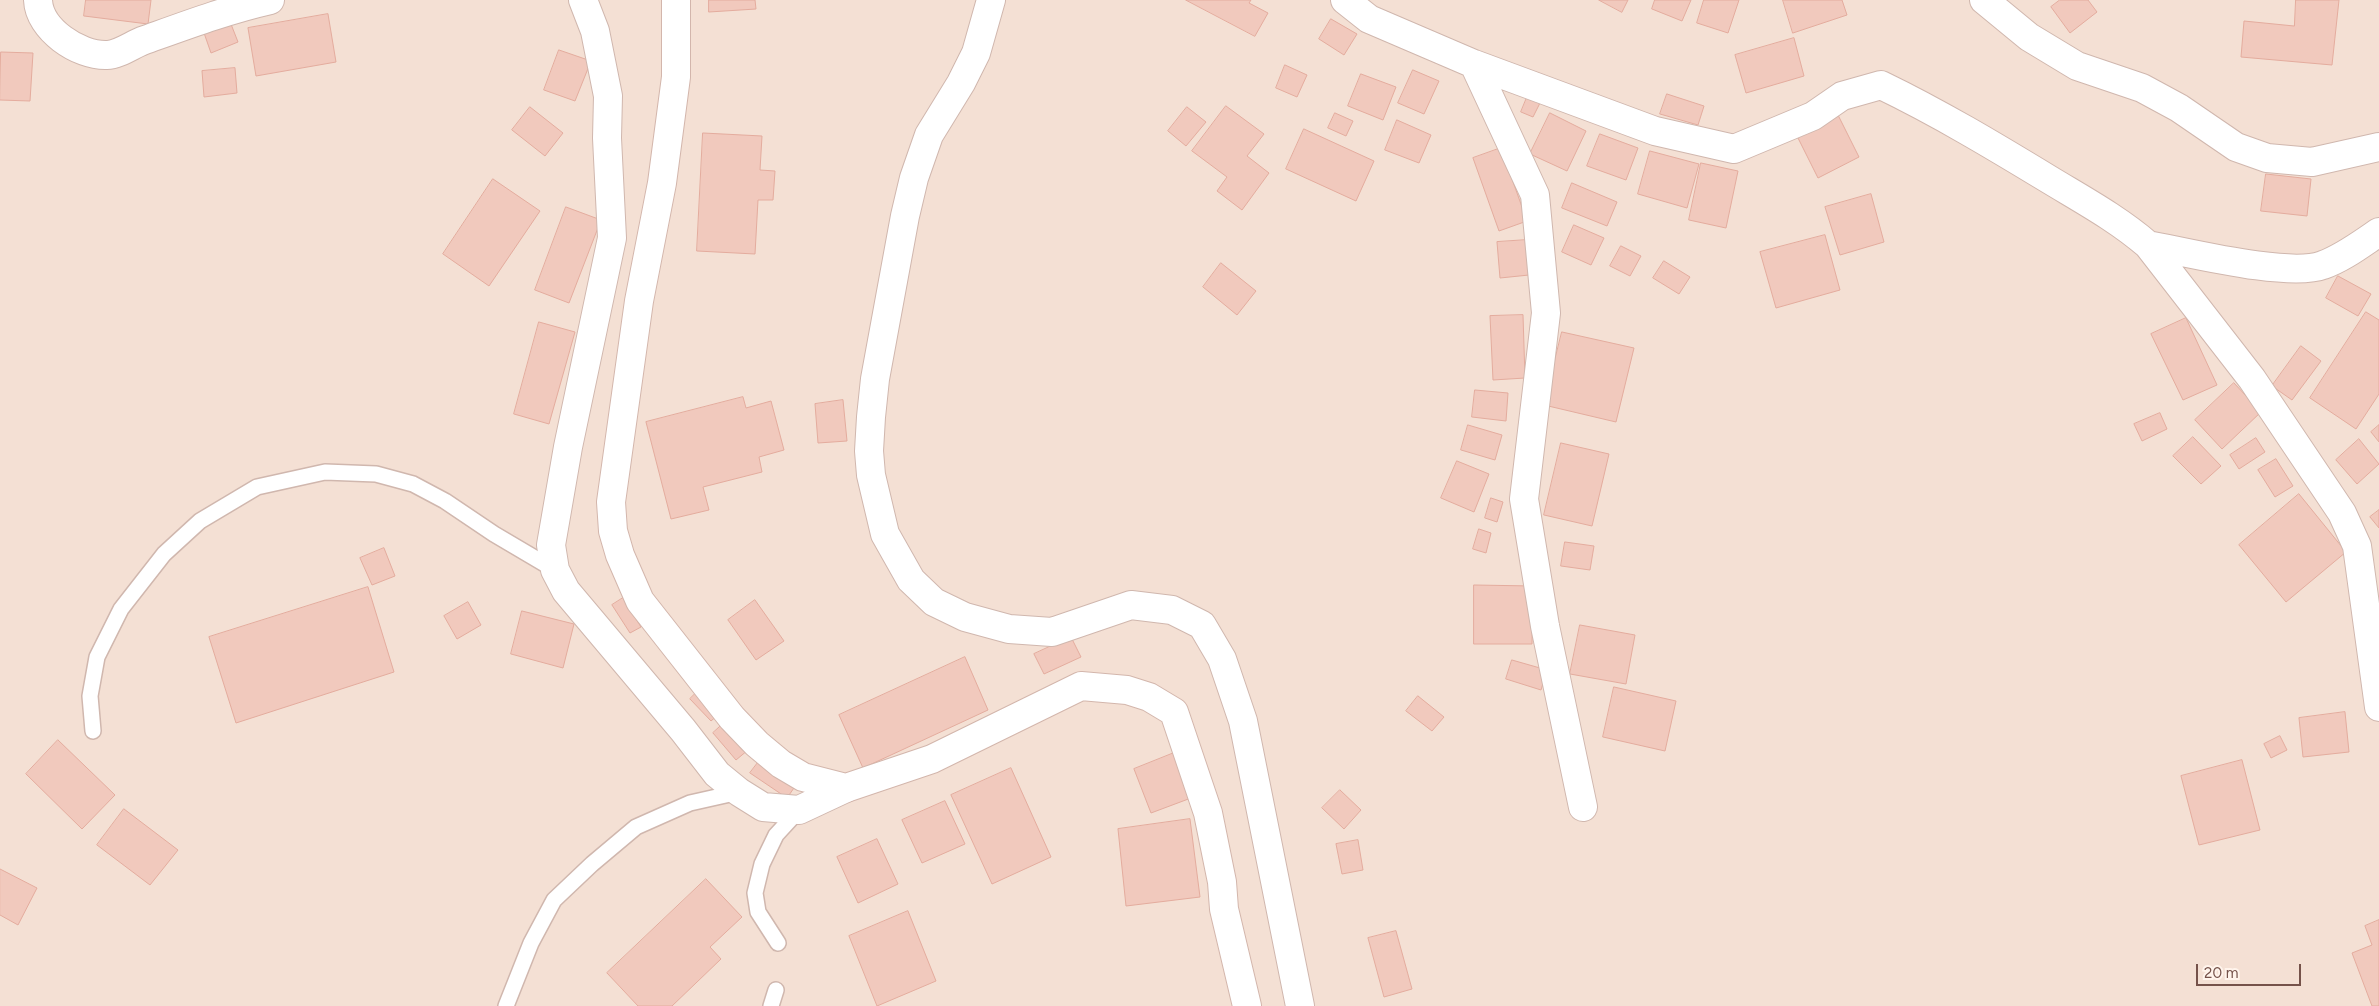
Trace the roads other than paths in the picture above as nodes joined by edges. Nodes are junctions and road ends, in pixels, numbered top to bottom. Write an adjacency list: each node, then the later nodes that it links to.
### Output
1 (38, 0): 2 (street)
2 (270, 0)
3 (583, 0): 12 (street)
4 (676, 0): 15 (street)
5 (991, 0): 24 (street)
6 (1345, 0): 8 (street)
7 (1984, 0): 9 (street)
8 (1474, 64): 11 (street); 17 (street)
9 (2379, 147)
10 (2379, 232): 11 (street)
11 (2148, 245): 13 (street)
12 (555, 570): 14 (lane); 16 (street)
13 (2379, 707)
14 (93, 731)
15 (846, 788): 18 (street); 23 (street)
16 (740, 792): 18 (street); 21 (lane)
17 (1583, 807)
18 (799, 810): 19 (lane)
19 (778, 943)
20 (776, 990): 22 (lane)
21 (506, 1006)
22 (771, 1006)
23 (1247, 1006)
24 (1300, 1006)

